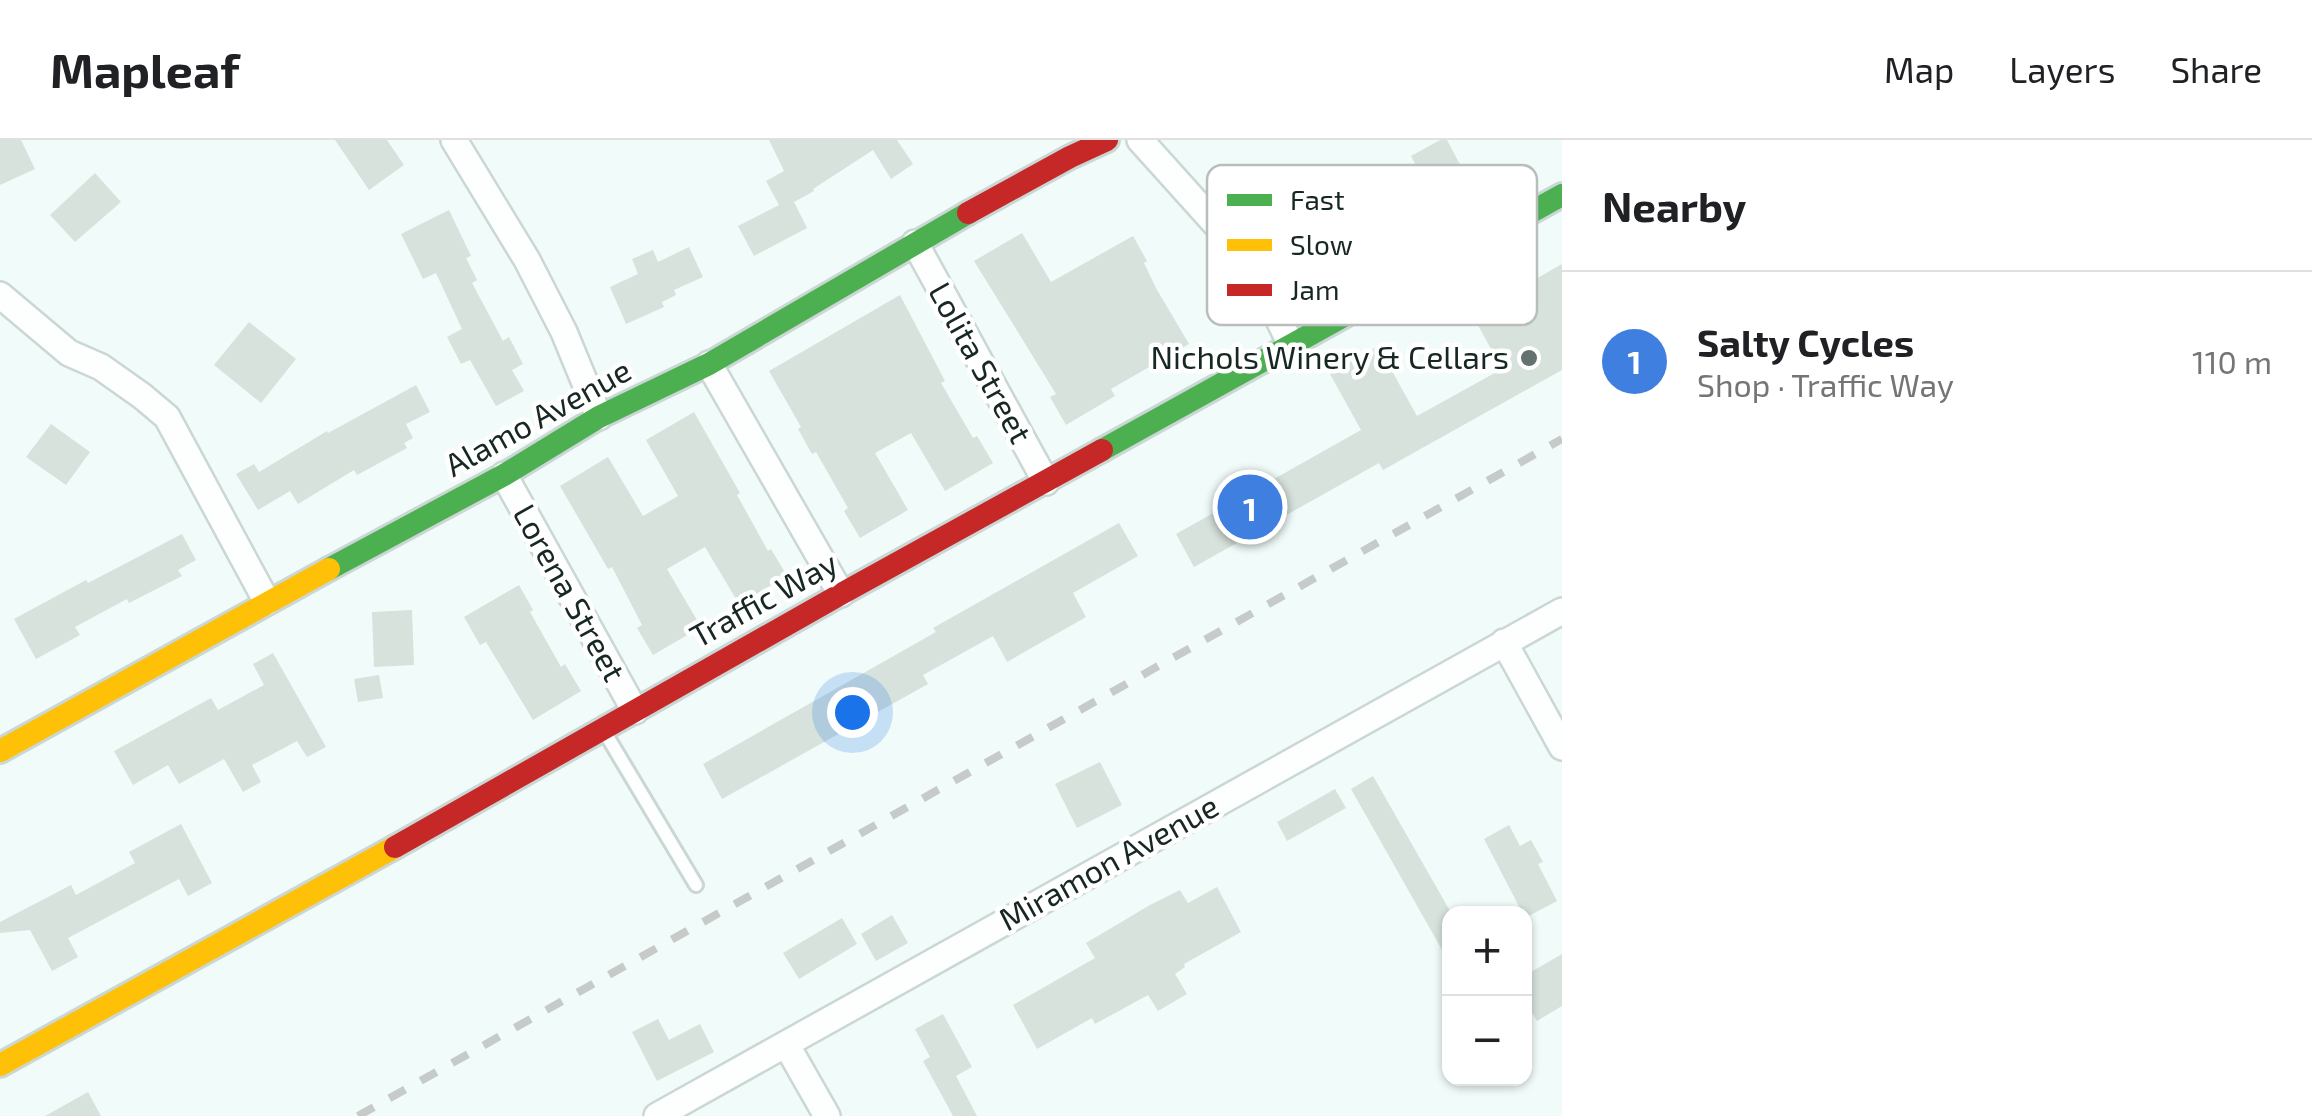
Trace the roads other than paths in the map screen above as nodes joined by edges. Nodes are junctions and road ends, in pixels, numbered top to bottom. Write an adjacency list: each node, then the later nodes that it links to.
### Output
1 (454, 140): 13 (street)
2 (1107, 140): 7 (street, Alamo Avenue)
3 (1140, 140): 6 (street)
4 (1562, 195): 5 (street, Traffic Way)
5 (1537, 209)
6 (1207, 214)
7 (915, 243): 12 (street, Alamo Avenue); 15 (street, Lolita Street)
8 (0, 295): 17 (street)
9 (1281, 325): 11 (street)
10 (1327, 325): 11 (street, Traffic Way)
11 (1291, 345): 15 (street, Traffic Way)
12 (710, 364): 13 (street, Alamo Avenue); 16 (street)
13 (600, 418): 14 (street, Alamo Avenue)
14 (504, 474): 17 (street, Alamo Avenue); 20 (street, Lorena Street)
15 (1046, 482): 16 (street, Traffic Way)
16 (840, 594): 20 (street, Traffic Way)
17 (267, 602): 23 (street, Alamo Avenue)
18 (1562, 611): 19 (street, Miramon Avenue)
19 (1504, 642): 22 (street); 25 (street, Miramon Avenue)
20 (635, 711): 21 (street, Traffic Way)
21 (603, 729): 24 (lane); 26 (street, Traffic Way)
22 (1562, 747)
23 (0, 751)
24 (696, 885)
25 (786, 1044): 27 (street, Miramon Avenue); 28 (street)
26 (0, 1065)
27 (657, 1116)
28 (827, 1116)

